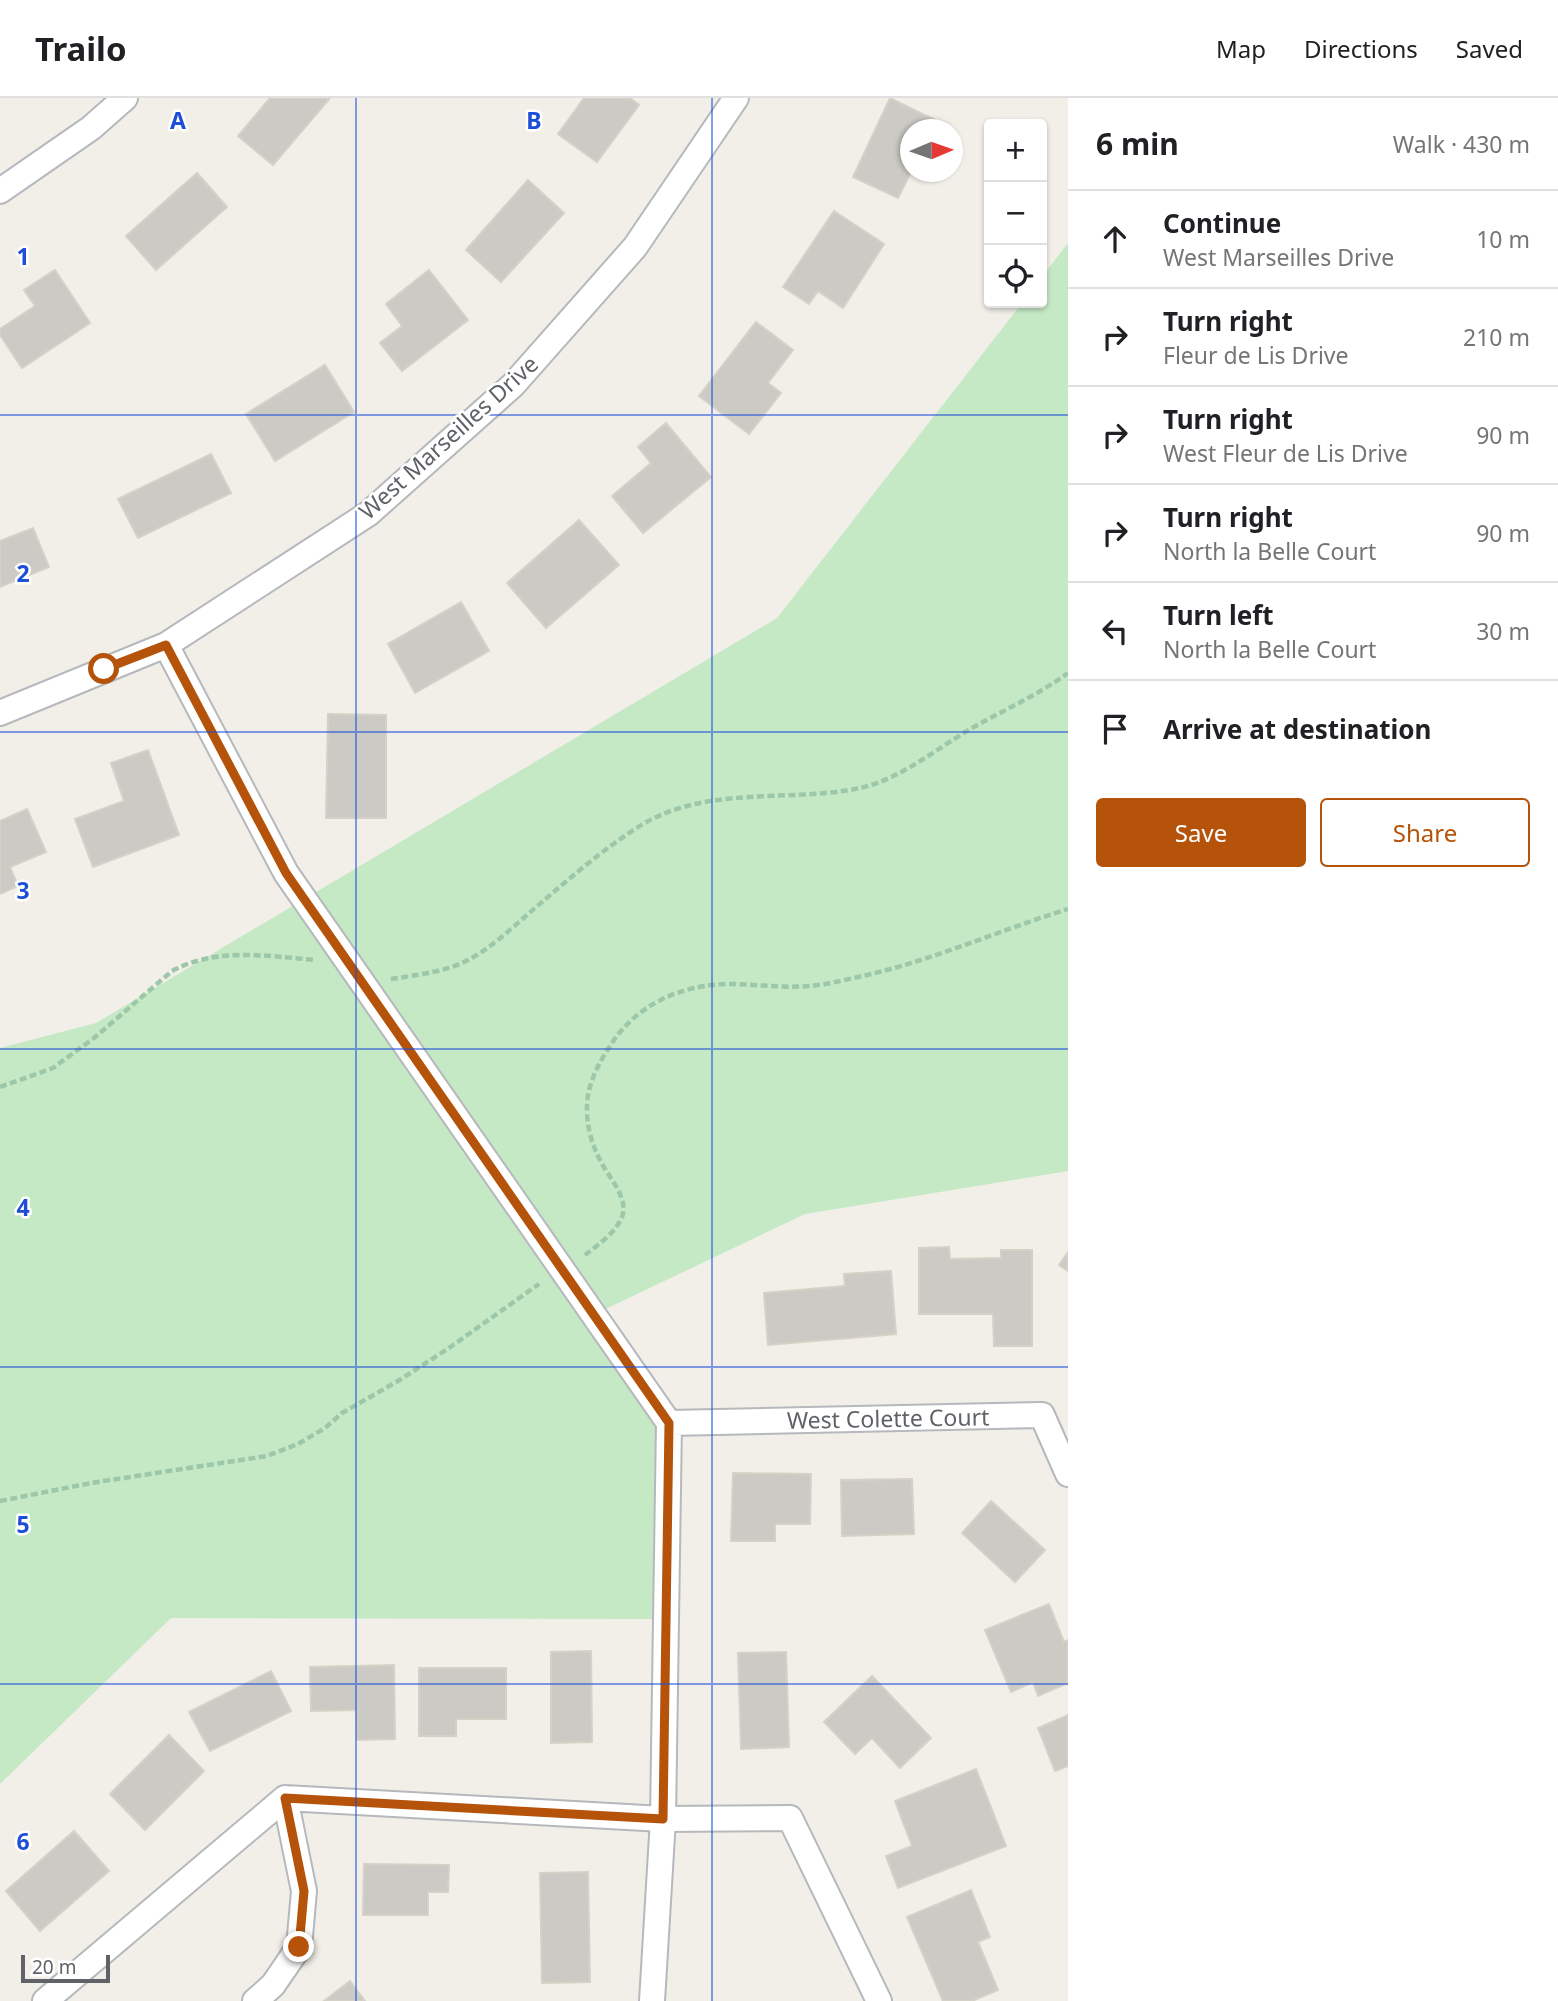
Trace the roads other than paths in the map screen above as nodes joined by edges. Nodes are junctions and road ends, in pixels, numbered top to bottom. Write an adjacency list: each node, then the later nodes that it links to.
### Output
1 (125, 98): 3 (street)
2 (736, 98): 4 (street, West Marseilles Drive)
3 (0, 191)
4 (166, 645): 5 (street, West Marseilles Drive); 6 (street)
5 (0, 713)
6 (669, 1423): 7 (street, West Colette Court); 9 (street)
7 (1068, 1474)
8 (285, 1798): 9 (street); 10 (street); 11 (street)
9 (663, 1819): 12 (street); 13 (street)
10 (45, 2001)
11 (255, 2001)
12 (652, 2001)
13 (878, 2001)

